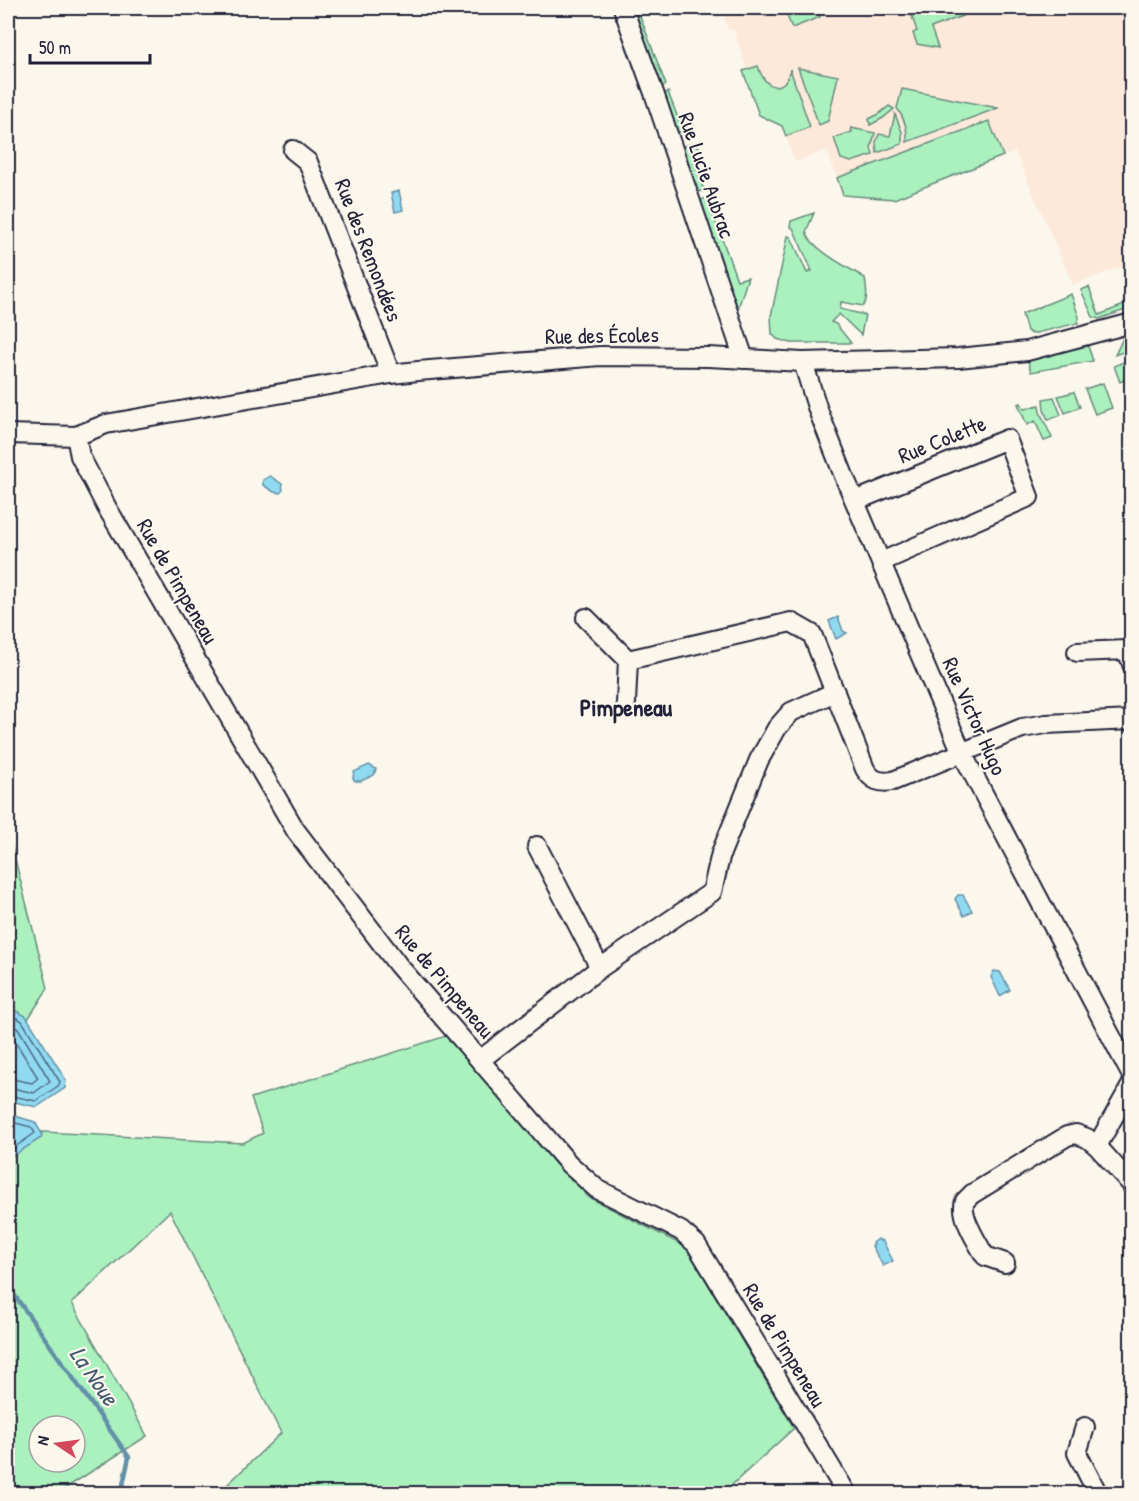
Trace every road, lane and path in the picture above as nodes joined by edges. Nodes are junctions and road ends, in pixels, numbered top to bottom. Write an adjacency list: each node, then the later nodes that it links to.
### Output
1 (623, 8): 4 (street, Rue Lucie Aubrac)
2 (293, 150): 6 (street, Rue des Remondées)
3 (1131, 323): 5 (street, Rue des Écoles)
4 (744, 359): 5 (street, Rue des Écoles); 6 (street, Rue des Écoles)
5 (803, 362): 9 (street, Rue Victor Hugo)
6 (391, 374): 8 (street, Rue des Écoles)
7 (8, 434): 8 (street)
8 (76, 436): 21 (street, Rue de Pimpeneau)
9 (855, 501): 10 (street, Rue Victor Hugo); 10 (street, Rue Colette)
10 (881, 562): 18 (street, Rue Victor Hugo)
11 (586, 618): 13 (street)
12 (1077, 652): 14 (street)
13 (628, 660): 15 (street); 16 (street)
14 (1131, 664)
15 (835, 692): 18 (street); 20 (street)
16 (626, 703)
17 (1131, 720): 18 (street)
18 (962, 753): 22 (street, Rue Victor Hugo)
19 (537, 846): 20 (street)
20 (600, 968): 21 (street)
21 (480, 1060): 28 (street, Rue de Pimpeneau)
22 (1131, 1076)
23 (1131, 1084): 24 (street)
24 (1097, 1146): 25 (street); 26 (street)
25 (1131, 1185)
26 (1005, 1263)
27 (1085, 1427): 29 (street)
28 (848, 1494)
29 (1098, 1494)

